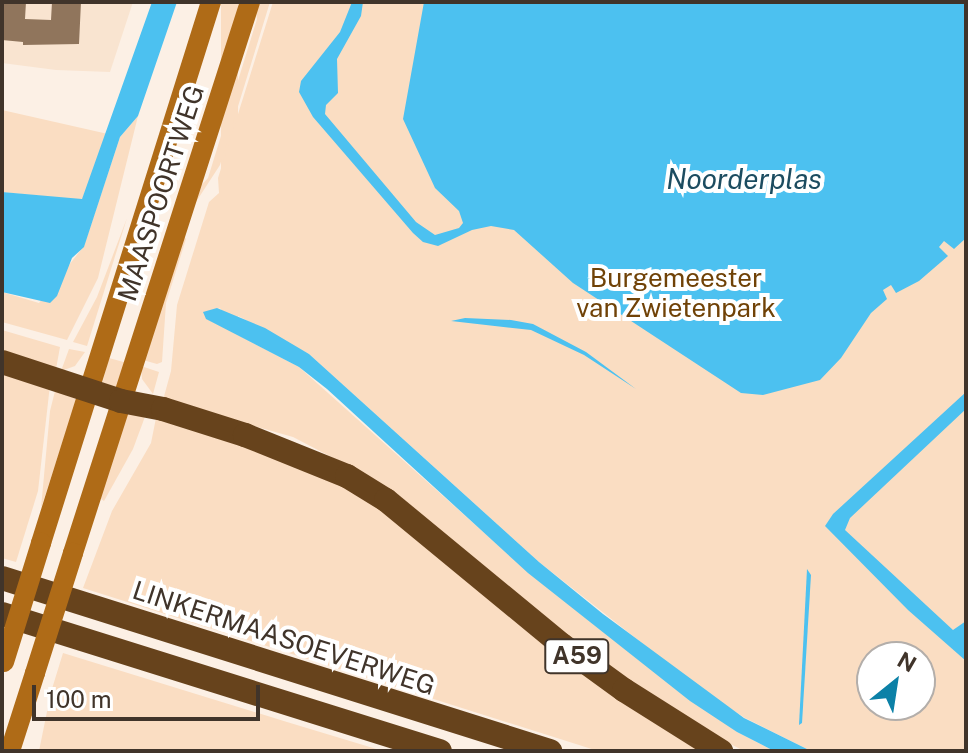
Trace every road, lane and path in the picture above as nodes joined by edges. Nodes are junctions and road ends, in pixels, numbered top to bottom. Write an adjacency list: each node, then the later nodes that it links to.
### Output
1 (211, 2): 4 (main road, MAASPOORTWEG)
2 (250, 2): 5 (main road, MAASPOORTWEG)
3 (2, 362): 4 (highway)
4 (89, 391): 5 (highway); 8 (main road, MAASPOORTWEG, bridge)
5 (121, 401): 9 (main road, MAASPOORTWEG, bridge); 12 (highway, A59)
6 (2, 578): 11 (highway, LINKERMAASOEVERWEG)
7 (2, 614): 10 (highway)
8 (3, 665)
9 (10, 751)
10 (440, 751)
11 (550, 751)
12 (721, 751)

